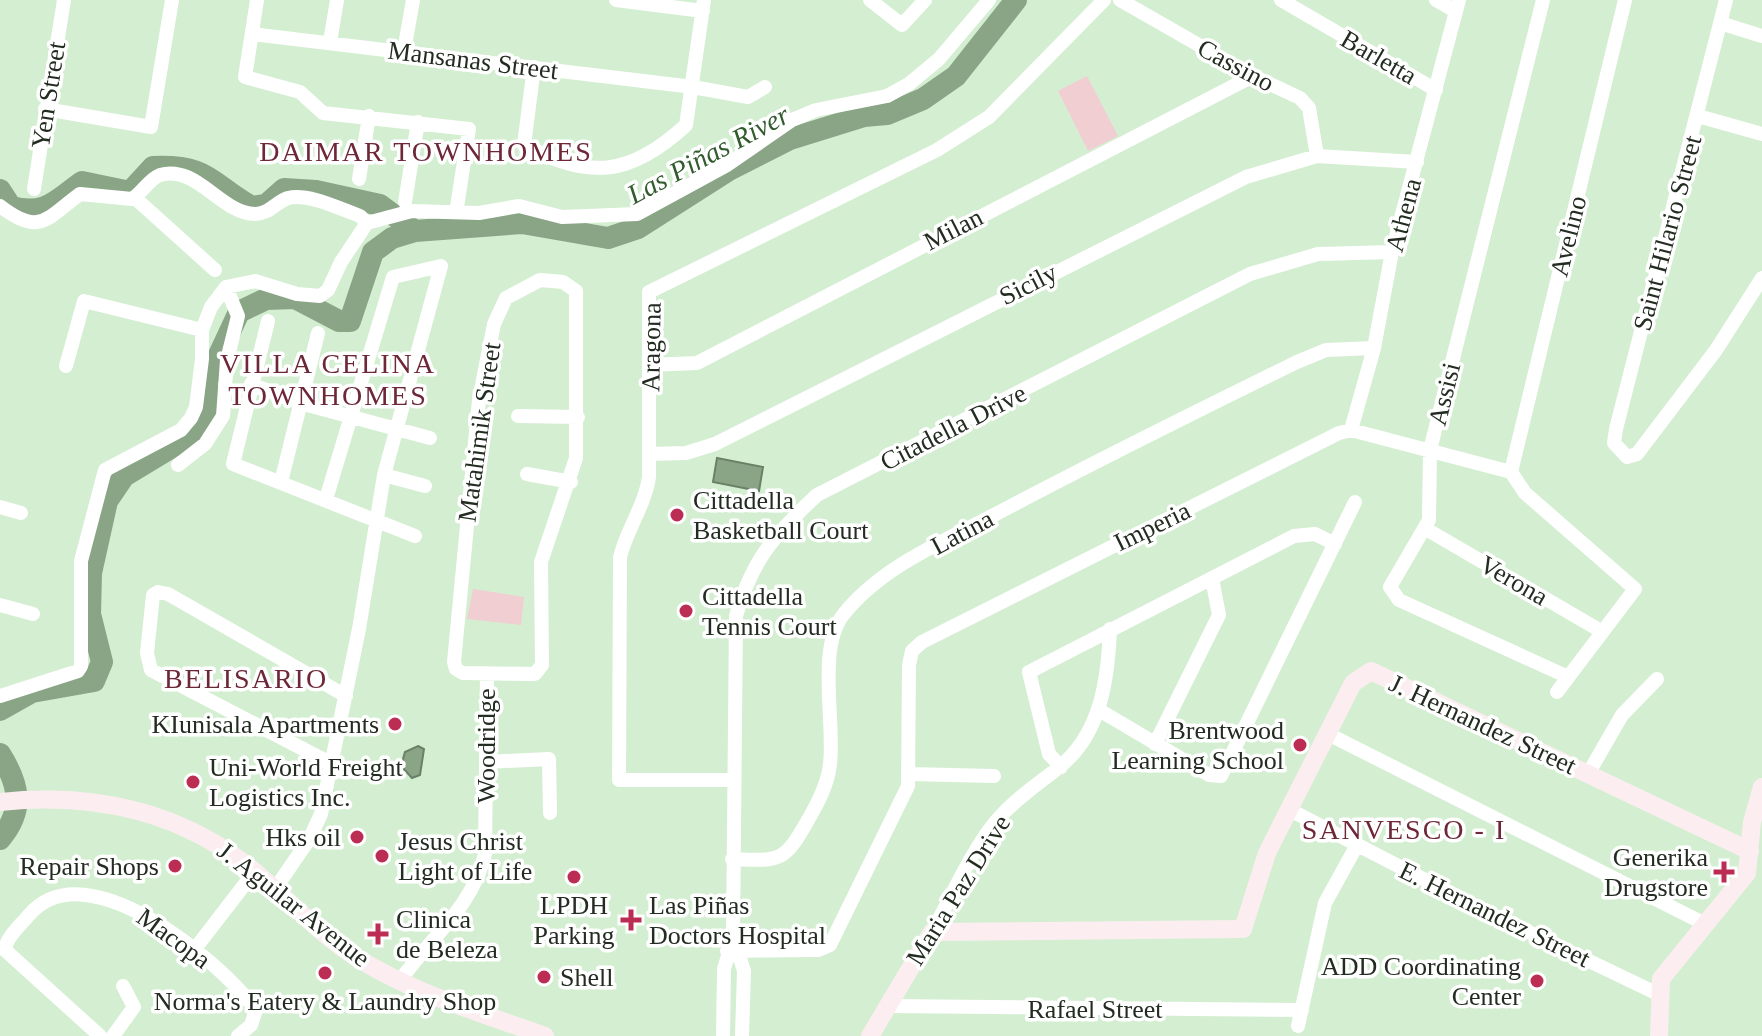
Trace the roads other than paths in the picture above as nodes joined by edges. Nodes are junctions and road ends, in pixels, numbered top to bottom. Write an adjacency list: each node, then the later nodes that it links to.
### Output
1 (64, 0): 29 (street, Yen Street)
2 (172, 0): 29 (street)
3 (257, 0): 20 (street)
4 (337, 0): 22 (street)
5 (413, 0): 23 (street)
6 (616, 0): 17 (street)
7 (870, 0): 8 (street)
8 (925, 0)
9 (989, 0): 40 (street)
10 (1104, 0): 51 (street, Aragona)
11 (1120, 0): 25 (street, Cassino)
12 (1281, 0): 28 (street, Barletta)
13 (1436, 0): 18 (street)
14 (1543, 0): 61 (street, Assisi)
15 (1625, 0): 64 (street, Avelino)
16 (1726, 0): 19 (street, Saint Hilario Street)
17 (704, 5): 26 (street)
18 (1457, 6): 28 (street, Athena)
19 (1720, 23): 21 (street); 31 (street, Saint Hilario Street)
20 (252, 34): 22 (street, Mansanas Street); 30 (street)
21 (1762, 36)
22 (330, 42): 23 (street, Mansanas Street)
23 (404, 51): 24 (street, Mansanas Street)
24 (534, 67): 26 (street, Mansanas Street); 26 (street)
25 (1253, 76): 34 (street, Cassino); 51 (street, Milan)
26 (693, 87): 27 (street, Mansanas Street)
27 (765, 87)
28 (1436, 90): 35 (street, Athena)
29 (45, 109): 37 (street, Yen Street)
30 (369, 116): 32 (street); 36 (street)
31 (1698, 116): 33 (street); 45 (street, Saint Hilario Street)
32 (418, 122): 40 (street); 41 (street)
33 (1762, 134)
34 (1317, 156): 35 (street, Sicily); 62 (street, Sicily)
35 (1417, 162): 43 (street, Athena)
36 (359, 179)
37 (34, 189)
38 (135, 198): 39 (street); 42 (street); 44 (street)
39 (0, 206)
40 (408, 207): 42 (street)
41 (457, 207)
42 (370, 223): 46 (street)
43 (1392, 252): 50 (street, Athena); 98 (street, Citadella Drive)
44 (215, 270)
45 (1762, 278)
46 (228, 291): 48 (street); 63 (street)
47 (268, 321): 53 (street)
48 (202, 330): 52 (street); 87 (street)
49 (318, 333): 54 (street)
50 (1374, 348): 59 (street, Athena); 105 (street, Latina)
51 (649, 365): 62 (street, Aragona)
52 (66, 366)
53 (251, 384): 54 (street); 67 (street)
54 (300, 403): 57 (street); 67 (street)
55 (518, 416): 56 (street)
56 (578, 417): 68 (street, Matahimik Street); 83 (street, Matahimik Street)
57 (350, 418): 58 (street); 58 (street); 70 (street)
58 (397, 430): 60 (street); 66 (street)
59 (1351, 430): 61 (street); 95 (street, Imperia)
60 (430, 438)
61 (1430, 450): 64 (street); 75 (street, Assisi)
62 (650, 454): 98 (street, Aragona)
63 (178, 465)
64 (1511, 472): 82 (street)
65 (527, 474): 68 (street)
66 (384, 475): 69 (street); 74 (street)
67 (281, 482): 70 (street)
68 (571, 482): 83 (street, Matahimik Street)
69 (425, 486)
70 (326, 499): 74 (street)
71 (1355, 502): 77 (street)
72 (0, 507): 73 (street)
73 (21, 513)
74 (377, 519): 76 (street); 88 (street)
75 (1426, 529): 82 (street, Verona); 84 (street, Assisi)
76 (415, 536)
77 (1335, 544): 78 (street); 91 (street)
78 (1212, 578): 81 (street); 91 (street)
79 (0, 605): 80 (street)
80 (33, 614)
81 (1110, 629): 89 (street, Maria Paz Drive); 94 (street)
82 (1601, 631): 84 (street)
83 (487, 674): 92 (street, Woodridge)
84 (1566, 676): 86 (street)
85 (1657, 679): 96 (street)
86 (1557, 692)
87 (0, 696)
88 (346, 696): 93 (street); 93 (street)
89 (1099, 710): 91 (street); 94 (street, Maria Paz Drive)
90 (1328, 734): 96 (street, J. Hernandez Street); 101 (street, J. Hernandez Street); 108 (street)
91 (1155, 744)
92 (486, 762): 102 (street); 112 (street, Woodridge)
93 (332, 764): 107 (street)
94 (1061, 767): 109 (street, Maria Paz Drive)
95 (909, 774): 97 (street); 110 (street, Imperia)
96 (1588, 774): 104 (street, J. Hernandez Street)
97 (994, 776)
98 (732, 780): 105 (street, Citadella Drive)
99 (1762, 787): 104 (street)
100 (2, 801): 106 (street, J. Aguilar Avenue)
101 (1290, 810): 103 (street, E. Hernandez Street); 109 (street, J. Hernandez Street)
102 (550, 813)
103 (1357, 845): 114 (street, E. Hernandez Street); 118 (street)
104 (1750, 851): 108 (street)
105 (732, 859): 110 (street, Citadella Drive)
106 (255, 871): 107 (street, J. Aguilar Avenue); 111 (street)
107 (275, 889): 112 (street, J. Aguilar Avenue)
108 (1705, 924): 114 (street)
109 (932, 932): 117 (street, Maria Paz Drive)
110 (733, 947): 115 (street, Citadella Drive); 116 (street, Citadella Drive)
111 (194, 950): 120 (street, Macopa); 122 (street, Macopa)
112 (399, 982): 123 (street, J. Aguilar Avenue)
113 (123, 986): 121 (street)
114 (1658, 994): 127 (street)
115 (724, 995): 116 (street); 124 (street, Citadella Drive)
116 (744, 996): 125 (street, Citadella Drive)
117 (887, 1006): 118 (street, Rafael Street); 126 (street, Maria Paz Drive)
118 (1302, 1010): 119 (street)
119 (1298, 1026)
120 (100, 1036)
121 (113, 1036)
122 (238, 1036)
123 (545, 1036)
124 (723, 1036)
125 (742, 1036)
126 (870, 1036)
127 (1659, 1036)

